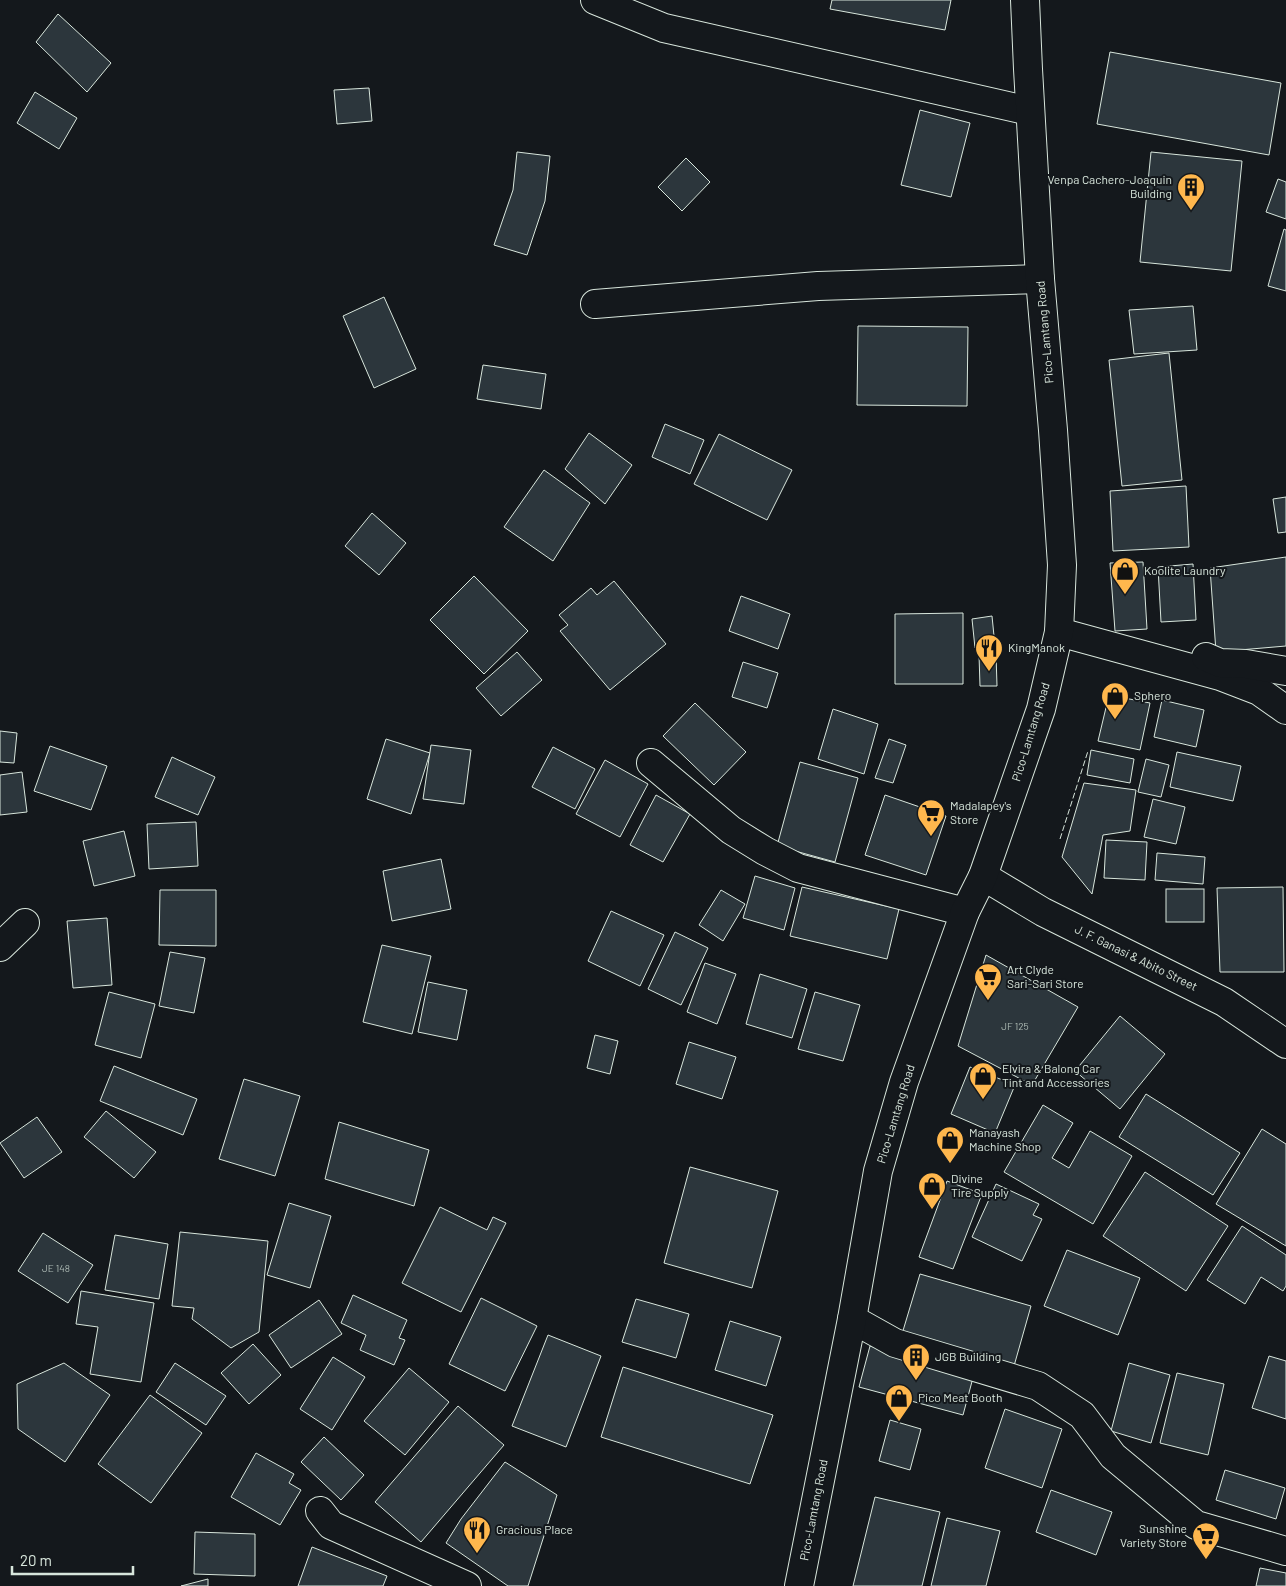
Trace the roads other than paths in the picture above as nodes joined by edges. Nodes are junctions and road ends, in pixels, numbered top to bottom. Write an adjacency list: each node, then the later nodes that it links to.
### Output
1 (595, 0): 3 (street)
2 (1025, 0): 3 (street, Pico-Lamtang Road)
3 (1030, 111): 4 (street, Pico-Lamtang Road)
4 (1040, 279): 5 (street); 6 (street, Pico-Lamtang Road)
5 (595, 304)
6 (1059, 632): 7 (street); 11 (street, Pico-Lamtang Road)
7 (1159, 660): 8 (street); 9 (street)
8 (1286, 671)
9 (1286, 710)
10 (651, 763): 12 (street)
11 (983, 876): 12 (street, Pico-Lamtang Road); 15 (street, J. F. Ganasi & Abito Street)
12 (965, 912): 16 (street, Pico-Lamtang Road)
13 (25, 923): 14 (street)
14 (0, 947)
15 (1286, 1044)
16 (852, 1319): 18 (street); 20 (street, Pico-Lamtang Road)
17 (320, 1510): 19 (street)
18 (1286, 1551)
19 (467, 1586)
20 (799, 1586)

